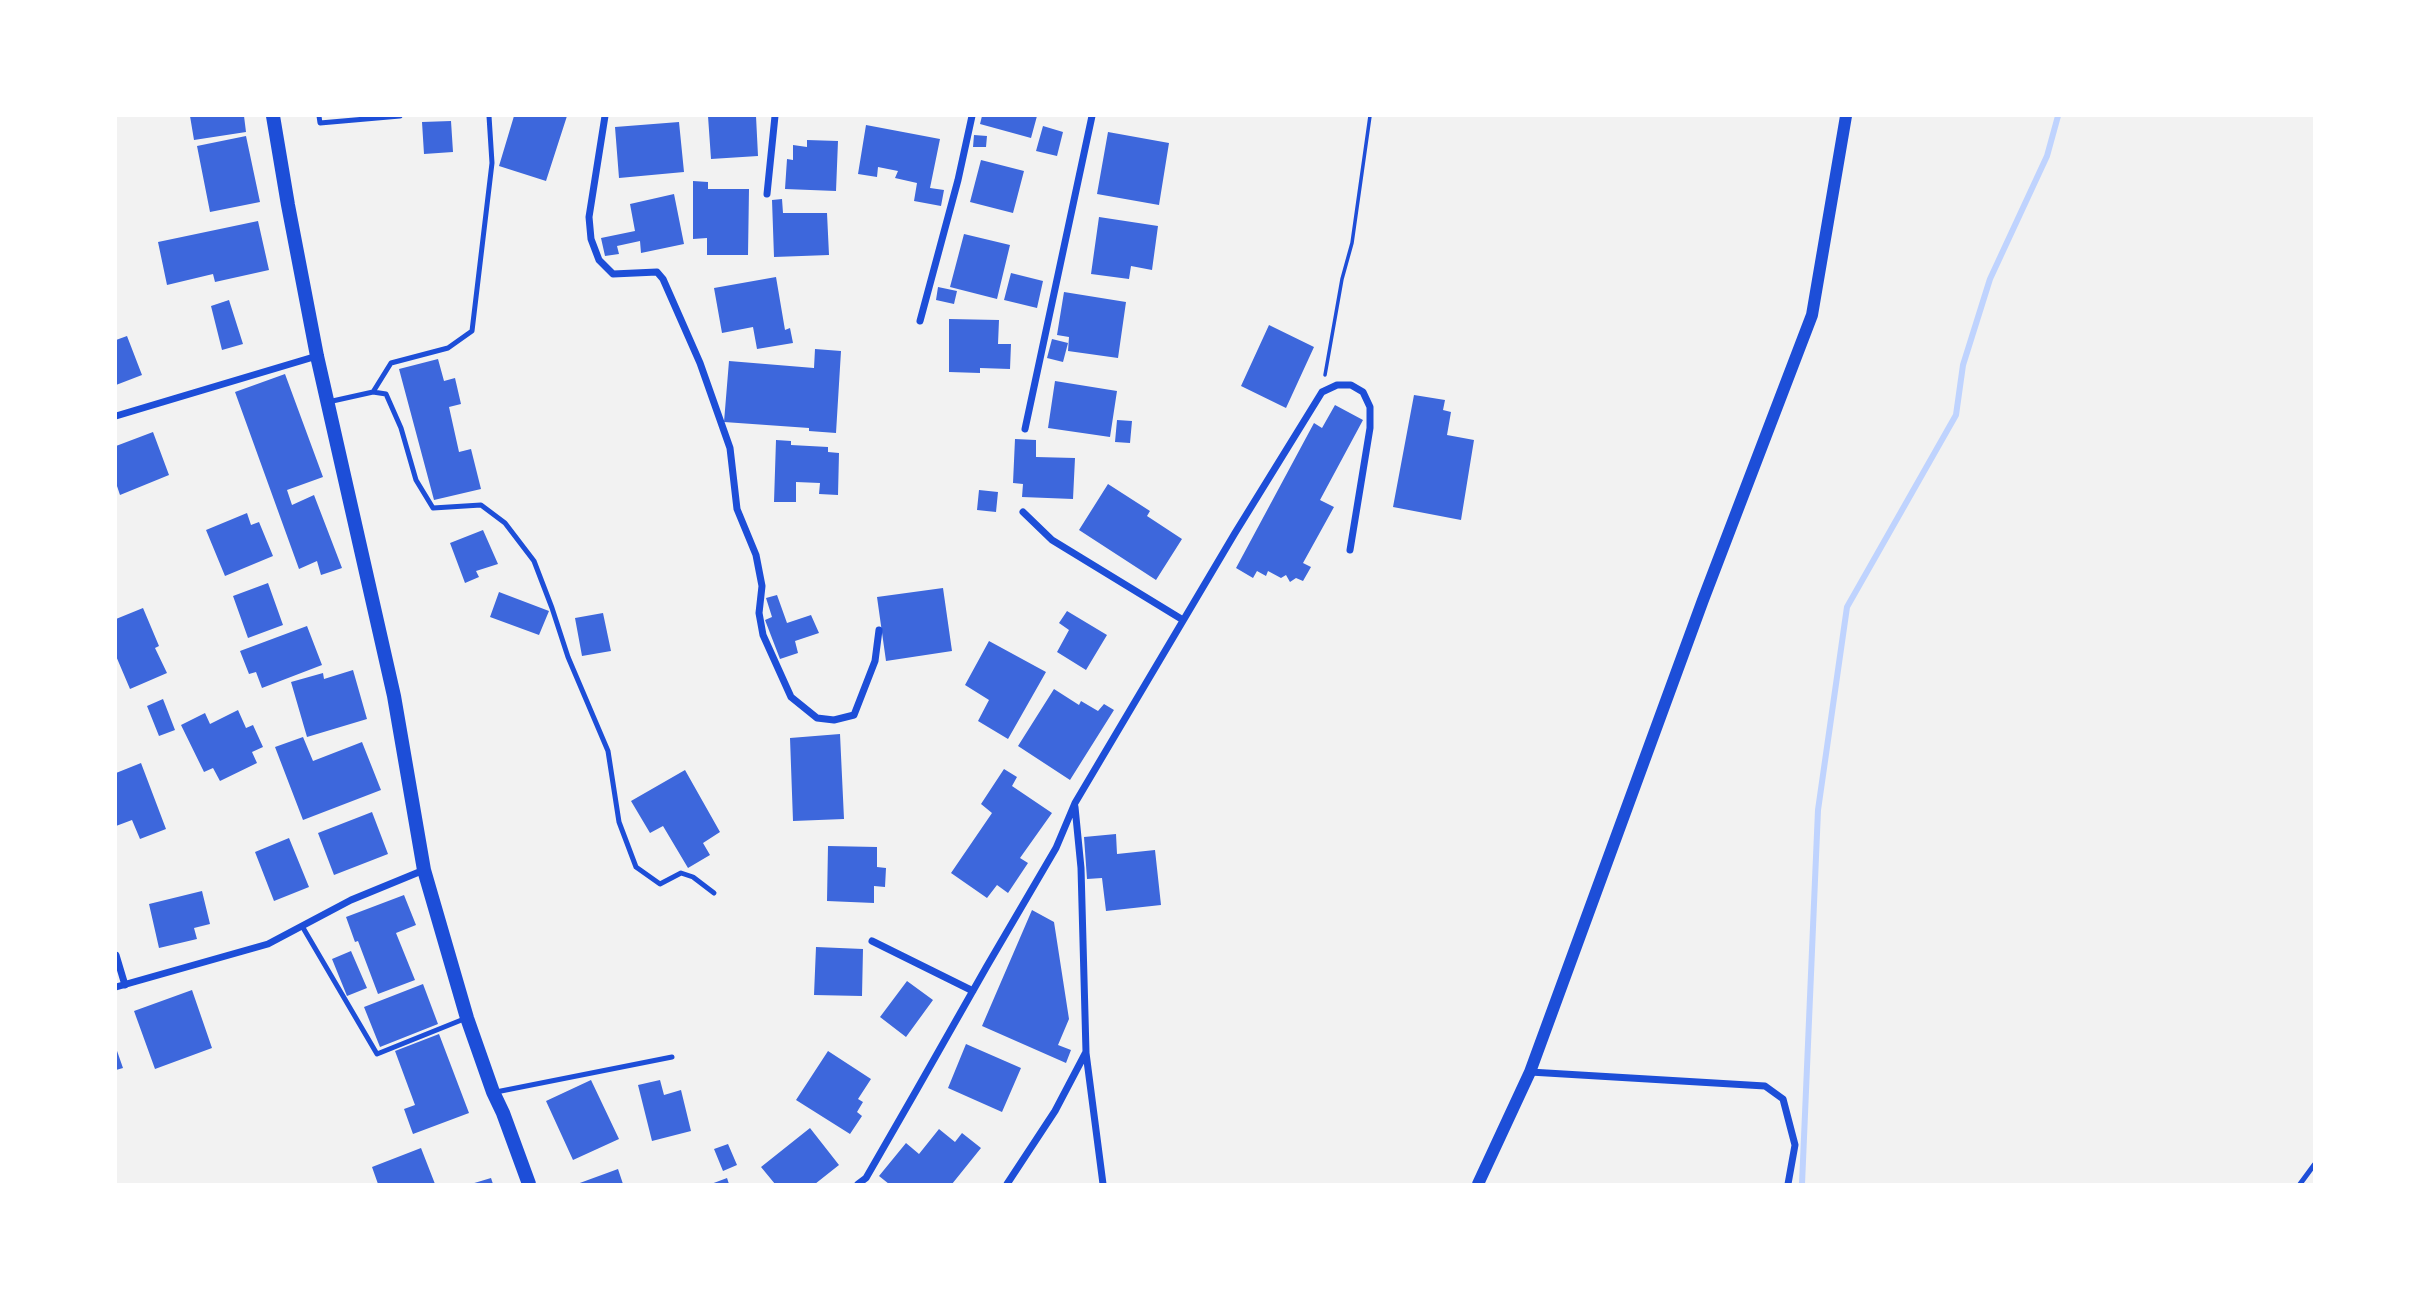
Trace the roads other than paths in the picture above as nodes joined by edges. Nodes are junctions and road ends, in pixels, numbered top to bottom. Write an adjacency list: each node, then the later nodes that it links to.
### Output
1 (273, 116): 12 (main road)
2 (319, 116): 3 (lane)
3 (400, 116)
4 (489, 116): 13 (lane)
5 (605, 116): 20 (street)
6 (775, 116): 10 (street)
7 (972, 116): 11 (street)
8 (1092, 116): 16 (street)
9 (1846, 116): 33 (street)
10 (767, 194)
11 (920, 321)
12 (317, 355): 14 (main road); 15 (street)
13 (373, 392): 14 (lane); 23 (lane)
14 (328, 402): 22 (main road)
15 (116, 416)
16 (1025, 429)
17 (1023, 512): 19 (street)
18 (1350, 550): 19 (street)
19 (1183, 620): 21 (street)
20 (879, 630)
21 (1075, 803): 29 (street); 31 (street)
22 (424, 870): 24 (street); 30 (main road)
23 (714, 893)
24 (302, 926): 27 (street); 30 (lane)
25 (872, 941): 29 (street)
26 (116, 955): 27 (street)
27 (125, 985): 28 (street)
28 (116, 987)
29 (973, 991): 37 (street)
30 (467, 1018): 34 (main road)
31 (1086, 1052): 38 (street); 39 (street)
32 (672, 1058): 34 (lane)
33 (1530, 1072): 40 (street); 41 (street)
34 (493, 1093): 36 (main road)
35 (2315, 1165): 42 (lane)
36 (530, 1185)
37 (858, 1185)
38 (1007, 1185)
39 (1103, 1185)
40 (1478, 1185)
41 (1788, 1185)
42 (2300, 1185)

